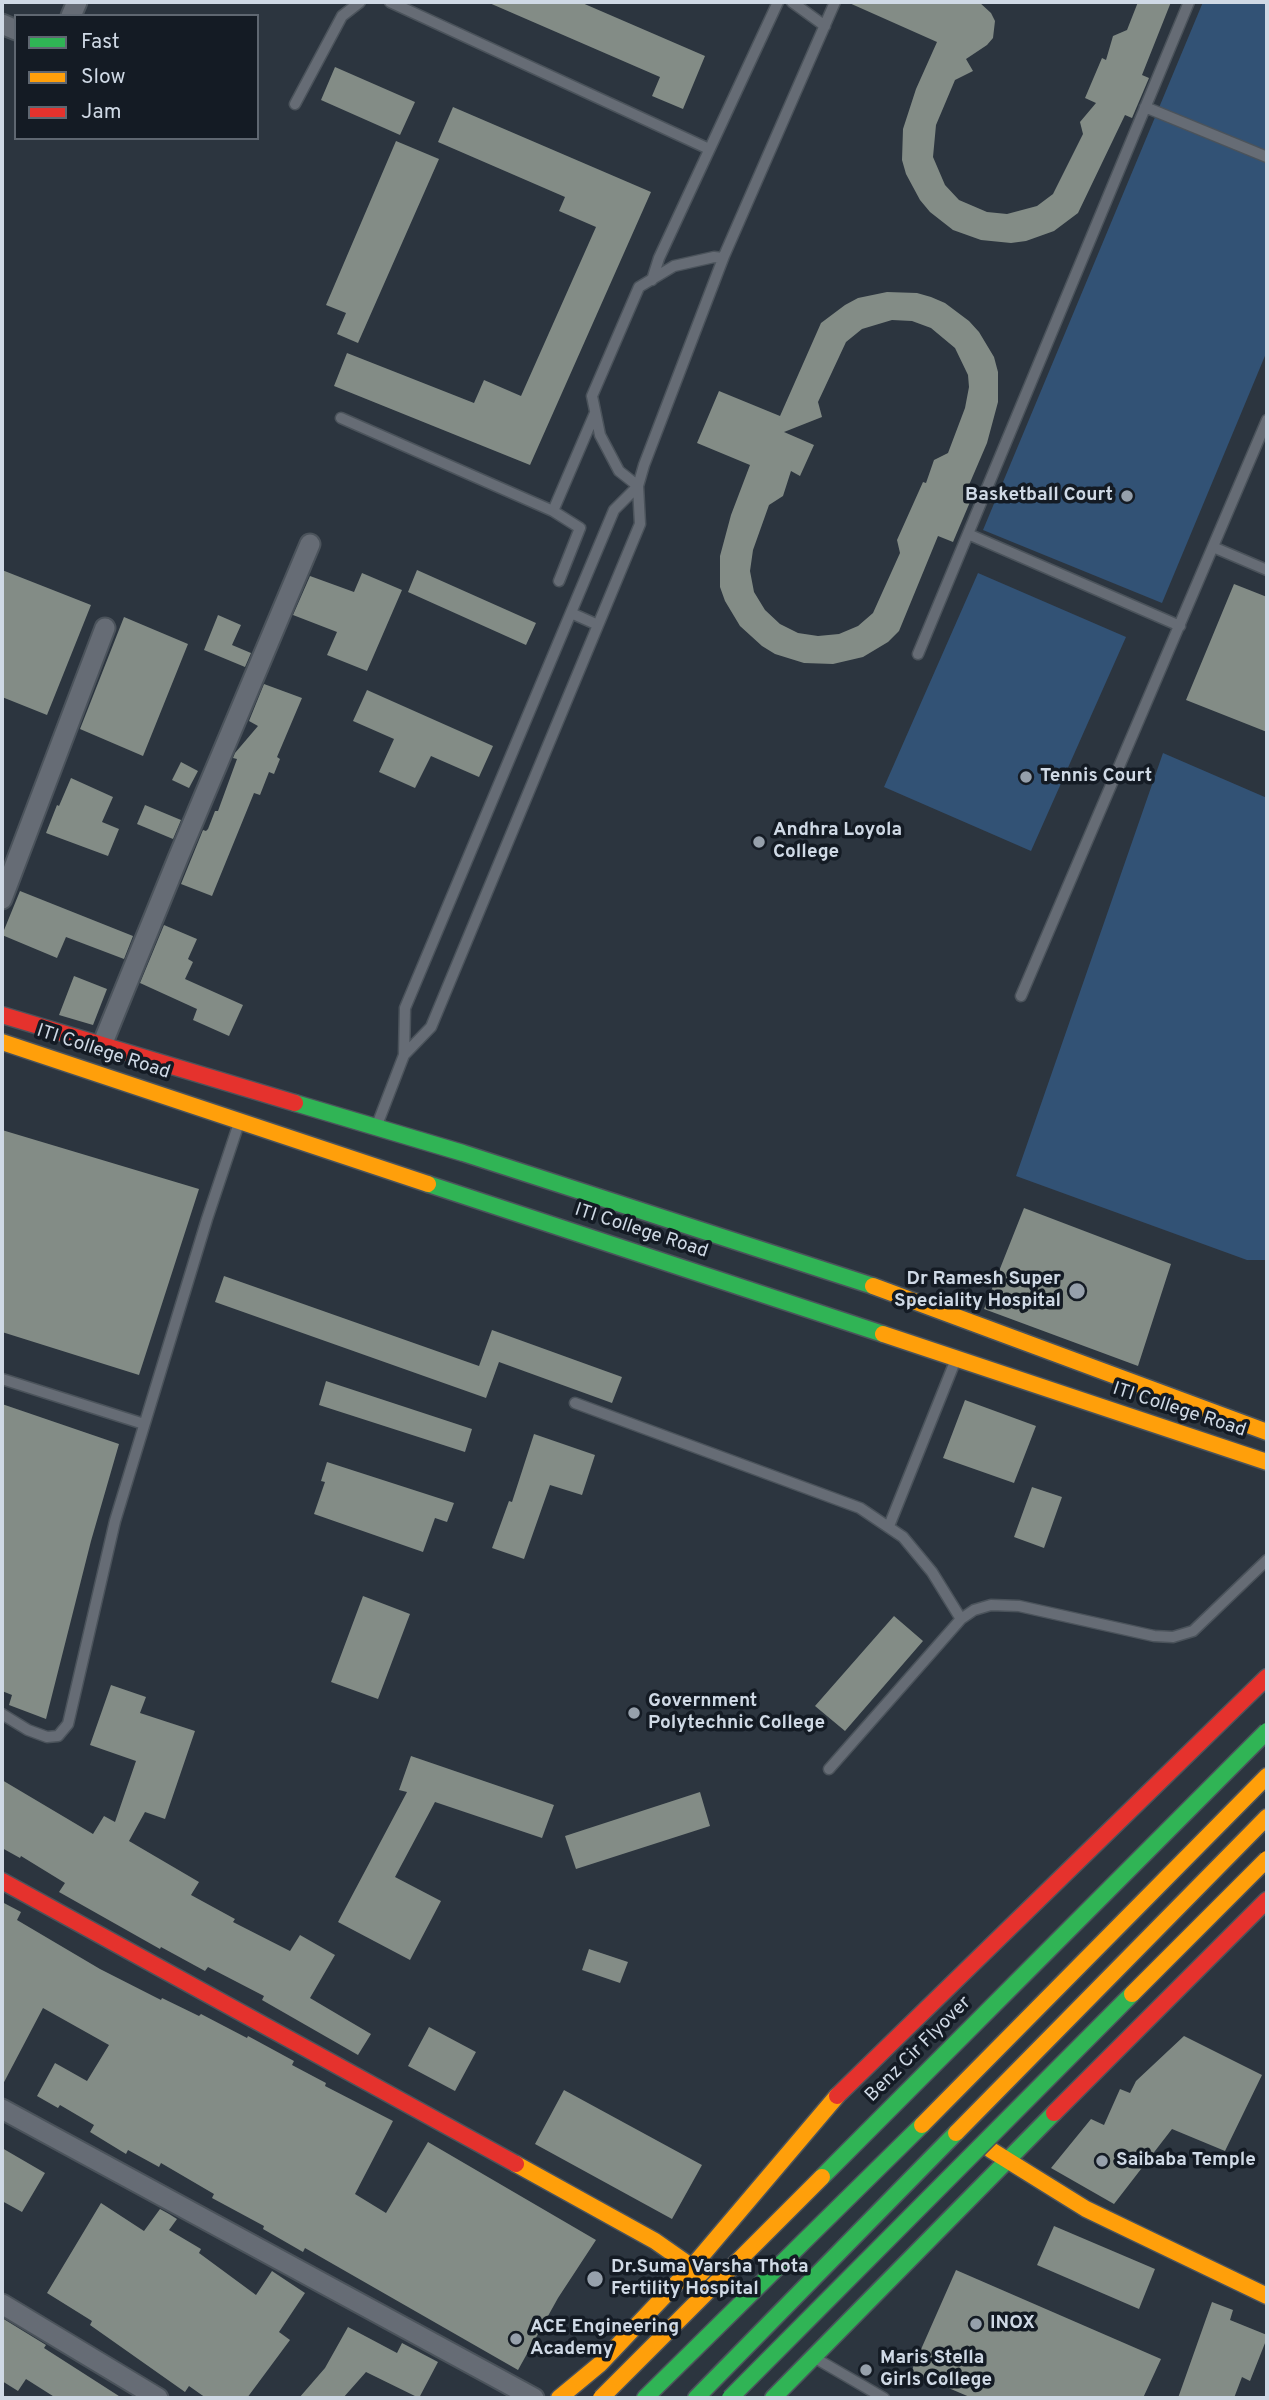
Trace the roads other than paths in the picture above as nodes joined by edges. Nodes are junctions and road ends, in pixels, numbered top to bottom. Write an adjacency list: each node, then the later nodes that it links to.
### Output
1 (360, 2): 8 (lane)
2 (390, 2): 10 (lane)
3 (778, 2): 10 (lane)
4 (792, 2): 7 (lane)
5 (835, 2): 7 (lane)
6 (1189, 2): 9 (lane)
7 (825, 26): 12 (lane)
8 (295, 104)
9 (1145, 107): 11 (lane); 19 (lane)
10 (709, 149): 13 (lane)
11 (1267, 158)
12 (723, 258): 13 (lane); 17 (lane)
13 (652, 280): 14 (lane)
14 (595, 412): 17 (lane); 18 (lane)
15 (341, 418): 18 (lane)
16 (1267, 420): 21 (lane)
17 (638, 486): 24 (lane); 25 (lane)
18 (553, 511): 23 (lane)
19 (968, 534): 26 (lane); 28 (lane)
20 (310, 544): 33 (street)
21 (1213, 547): 22 (lane); 26 (lane)
22 (1267, 570)
23 (559, 580)
24 (571, 613): 25 (lane); 34 (lane)
25 (598, 625): 34 (lane)
26 (1180, 626): 30 (lane)
27 (105, 628): 29 (street)
28 (918, 654)
29 (2, 899)
30 (1021, 996)
31 (2, 1015): 33 (street, ITI College Road)
32 (2, 1042): 35 (street, ITI College Road)
33 (102, 1045): 36 (street, ITI College Road)
34 (404, 1055): 36 (lane)
35 (240, 1121): 37 (street, ITI College Road); 40 (lane)
36 (376, 1127): 41 (street, ITI College Road)
37 (956, 1359): 42 (street, ITI College Road); 43 (lane)
38 (2, 1379): 40 (lane)
39 (575, 1403): 43 (lane)
40 (145, 1423): 47 (lane)
41 (1267, 1432)
42 (1267, 1462)
43 (889, 1526): 45 (lane)
44 (1267, 1560): 45 (lane)
45 (961, 1619): 49 (lane)
46 (1267, 1677): 58 (street)
47 (2, 1714)
48 (1267, 1731): 67 (street, Benz Cir Flyover, bridge)
49 (829, 1769)
50 (1267, 1776): 60 (street)
51 (1267, 1816): 56 (street)
52 (1267, 1859): 70 (street, bridge)
53 (2, 1881): 58 (street)
54 (1267, 1900): 57 (street)
55 (2, 2109): 65 (street)
56 (960, 2132): 57 (street); 62 (street)
57 (1007, 2160): 59 (street); 63 (street)
58 (692, 2267): 60 (street); 66 (street)
59 (1267, 2296)
60 (741, 2302): 68 (street)
61 (2, 2304): 64 (street)
62 (770, 2324): 63 (lane); 69 (street)
63 (814, 2357): 71 (street); 72 (lane)
64 (158, 2398)
65 (534, 2398)
66 (559, 2398)
67 (601, 2398)
68 (646, 2398)
69 (696, 2398)
70 (730, 2398)
71 (773, 2398)
72 (884, 2398)

